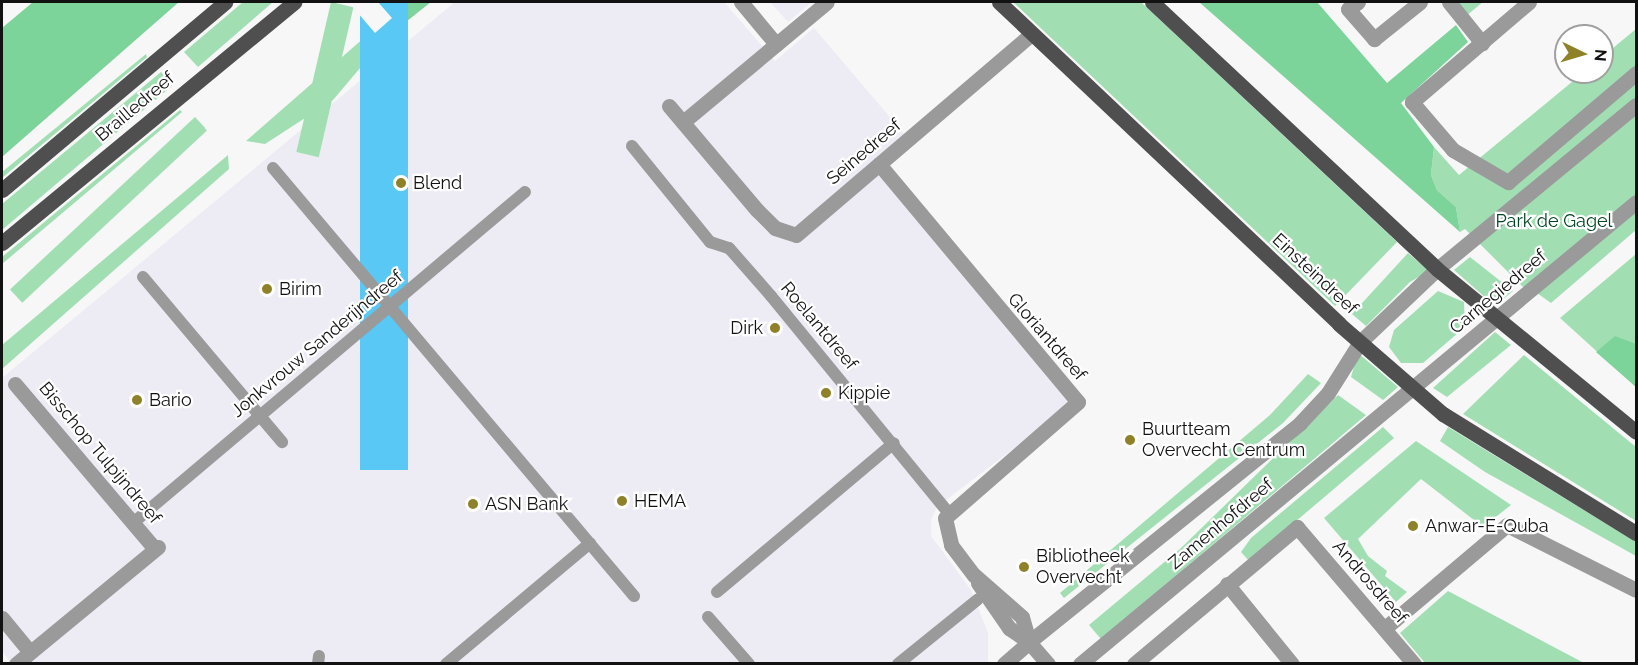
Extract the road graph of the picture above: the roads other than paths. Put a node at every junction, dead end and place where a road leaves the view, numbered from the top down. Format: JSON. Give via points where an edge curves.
{"nodes":[{"id":1,"x":225,"y":2,"type":"edge"},
{"id":2,"x":294,"y":2,"type":"edge"},
{"id":3,"x":741,"y":2,"type":"edge"},
{"id":4,"x":826,"y":2,"type":"edge"},
{"id":5,"x":999,"y":2,"type":"edge"},
{"id":6,"x":1152,"y":2,"type":"edge"},
{"id":7,"x":1358,"y":2,"type":"edge"},
{"id":8,"x":1420,"y":2,"type":"edge"},
{"id":9,"x":1449,"y":2,"type":"edge"},
{"id":10,"x":1529,"y":2,"type":"edge"},
{"id":11,"x":1031,"y":34,"type":"junction"},
{"id":12,"x":1482,"y":43,"type":"junction"},
{"id":13,"x":776,"y":44,"type":"junction"},
{"id":14,"x":1636,"y":73,"type":"edge"},
{"id":15,"x":1636,"y":105,"type":"edge"},
{"id":16,"x":669,"y":106,"type":"dead end"},
{"id":17,"x":683,"y":122,"type":"junction"},
{"id":18,"x":632,"y":146,"type":"dead end"},
{"id":19,"x":879,"y":164,"type":"junction"},
{"id":20,"x":273,"y":168,"type":"dead end"},
{"id":21,"x":2,"y":190,"type":"edge"},
{"id":22,"x":525,"y":192,"type":"dead end"},
{"id":23,"x":1636,"y":202,"type":"edge"},
{"id":24,"x":2,"y":243,"type":"edge"},
{"id":25,"x":1437,"y":269,"type":"junction"},
{"id":26,"x":142,"y":277,"type":"dead end"},
{"id":27,"x":391,"y":305,"type":"junction"},
{"id":28,"x":1497,"y":317,"type":"junction"},
{"id":29,"x":1360,"y":342,"type":"junction"},
{"id":30,"x":15,"y":384,"type":"dead end"},
{"id":31,"x":1414,"y":389,"type":"junction"},
{"id":32,"x":260,"y":416,"type":"junction"},
{"id":33,"x":1636,"y":432,"type":"edge"},
{"id":34,"x":282,"y":442,"type":"dead end"},
{"id":35,"x":894,"y":443,"type":"junction"},
{"id":36,"x":948,"y":512,"type":"junction"},
{"id":37,"x":133,"y":523,"type":"junction"},
{"id":38,"x":1636,"y":533,"type":"edge"},
{"id":39,"x":590,"y":543,"type":"junction"},
{"id":40,"x":1227,"y":584,"type":"junction"},
{"id":41,"x":1636,"y":590,"type":"edge"},
{"id":42,"x":717,"y":592,"type":"dead end"},
{"id":43,"x":633,"y":596,"type":"dead end"},
{"id":44,"x":977,"y":600,"type":"dead end"},
{"id":45,"x":708,"y":617,"type":"dead end"},
{"id":46,"x":2,"y":618,"type":"edge"},
{"id":47,"x":1385,"y":628,"type":"junction"},
{"id":48,"x":1029,"y":642,"type":"junction"},
{"id":49,"x":30,"y":652,"type":"junction"},
{"id":50,"x":16,"y":663,"type":"edge"},
{"id":51,"x":446,"y":663,"type":"edge"},
{"id":52,"x":749,"y":663,"type":"edge"},
{"id":53,"x":898,"y":663,"type":"edge"},
{"id":54,"x":1004,"y":663,"type":"edge"},
{"id":55,"x":1048,"y":663,"type":"edge"},
{"id":56,"x":1080,"y":663,"type":"edge"},
{"id":57,"x":1134,"y":663,"type":"edge"},
{"id":58,"x":1292,"y":663,"type":"edge"},
{"id":59,"x":1414,"y":663,"type":"edge"}],
"edges":[{"from":1,"to":21,"type":"main road","name":"Brailledreef"},
{"from":2,"to":24,"type":"main road","name":"Brailledreef"},
{"from":3,"to":13,"type":"street"},
{"from":4,"to":13,"type":"street"},
{"from":5,"to":11,"type":"main road","name":"Einsteindreef"},
{"from":6,"to":25,"type":"main road"},
{"from":7,"to":8,"type":"street","via":[[1348,9],[1374,39]]},
{"from":9,"to":12,"type":"street"},
{"from":10,"to":12,"type":"street"},
{"from":11,"to":19,"type":"street","name":"Seinedreef"},
{"from":11,"to":29,"type":"main road","name":"Einsteindreef"},
{"from":12,"to":14,"type":"street","via":[[1412,102],[1453,150],[1508,182]]},
{"from":13,"to":17,"type":"street"},
{"from":15,"to":25,"type":"street"},
{"from":16,"to":17,"type":"street"},
{"from":17,"to":19,"type":"street","name":"Seinedreef","via":[[775,228],[796,235]]},
{"from":18,"to":35,"type":"street","name":"Roelantdreef","via":[[710,242],[729,248]]},
{"from":19,"to":36,"type":"street","name":"Gloriantdreef","via":[[1078,402]]},
{"from":20,"to":27,"type":"street"},
{"from":22,"to":27,"type":"street","name":"Jonkvrouw Sanderijndreef"},
{"from":23,"to":28,"type":"street","name":"Carnegiedreef"},
{"from":25,"to":28,"type":"main road"},
{"from":25,"to":29,"type":"street","name":"Zamenhofdreef"},
{"from":26,"to":32,"type":"street"},
{"from":27,"to":32,"type":"street","name":"Jonkvrouw Sanderijndreef"},
{"from":27,"to":39,"type":"street"},
{"from":28,"to":31,"type":"street","name":"Carnegiedreef"},
{"from":28,"to":33,"type":"main road"},
{"from":29,"to":31,"type":"main road","name":"Einsteindreef"},
{"from":29,"to":48,"type":"street","name":"Zamenhofdreef","via":[[1328,393],[1300,423]]},
{"from":30,"to":37,"type":"street","name":"Bisschop Tulpijndreef"},
{"from":31,"to":38,"type":"main road","name":"Einsteindreef","via":[[1540,478]]},
{"from":31,"to":56,"type":"street","name":"Zamenhofdreef"},
{"from":32,"to":34,"type":"street"},
{"from":32,"to":37,"type":"street","name":"Jonkvrouw Sanderijndreef"},
{"from":35,"to":36,"type":"street","name":"Roelantdreef"},
{"from":35,"to":42,"type":"street"},
{"from":36,"to":48,"type":"street","via":[[945,536],[1009,628]]},
{"from":37,"to":49,"type":"street","name":"Bisschop Tulpijndreef","via":[[156,547]]},
{"from":39,"to":43,"type":"street"},
{"from":39,"to":51,"type":"street"},
{"from":40,"to":47,"type":"street","name":"Androsdreef","via":[[1297,527]]},
{"from":40,"to":57,"type":"street"},
{"from":40,"to":58,"type":"street"},
{"from":41,"to":47,"type":"street","via":[[1507,525]]},
{"from":44,"to":53,"type":"street"},
{"from":45,"to":52,"type":"street"},
{"from":46,"to":49,"type":"street"},
{"from":47,"to":59,"type":"street","name":"Androsdreef"},
{"from":48,"to":54,"type":"street","name":"Zamenhofdreef"},
{"from":48,"to":55,"type":"street"},
{"from":49,"to":50,"type":"street"}]}
